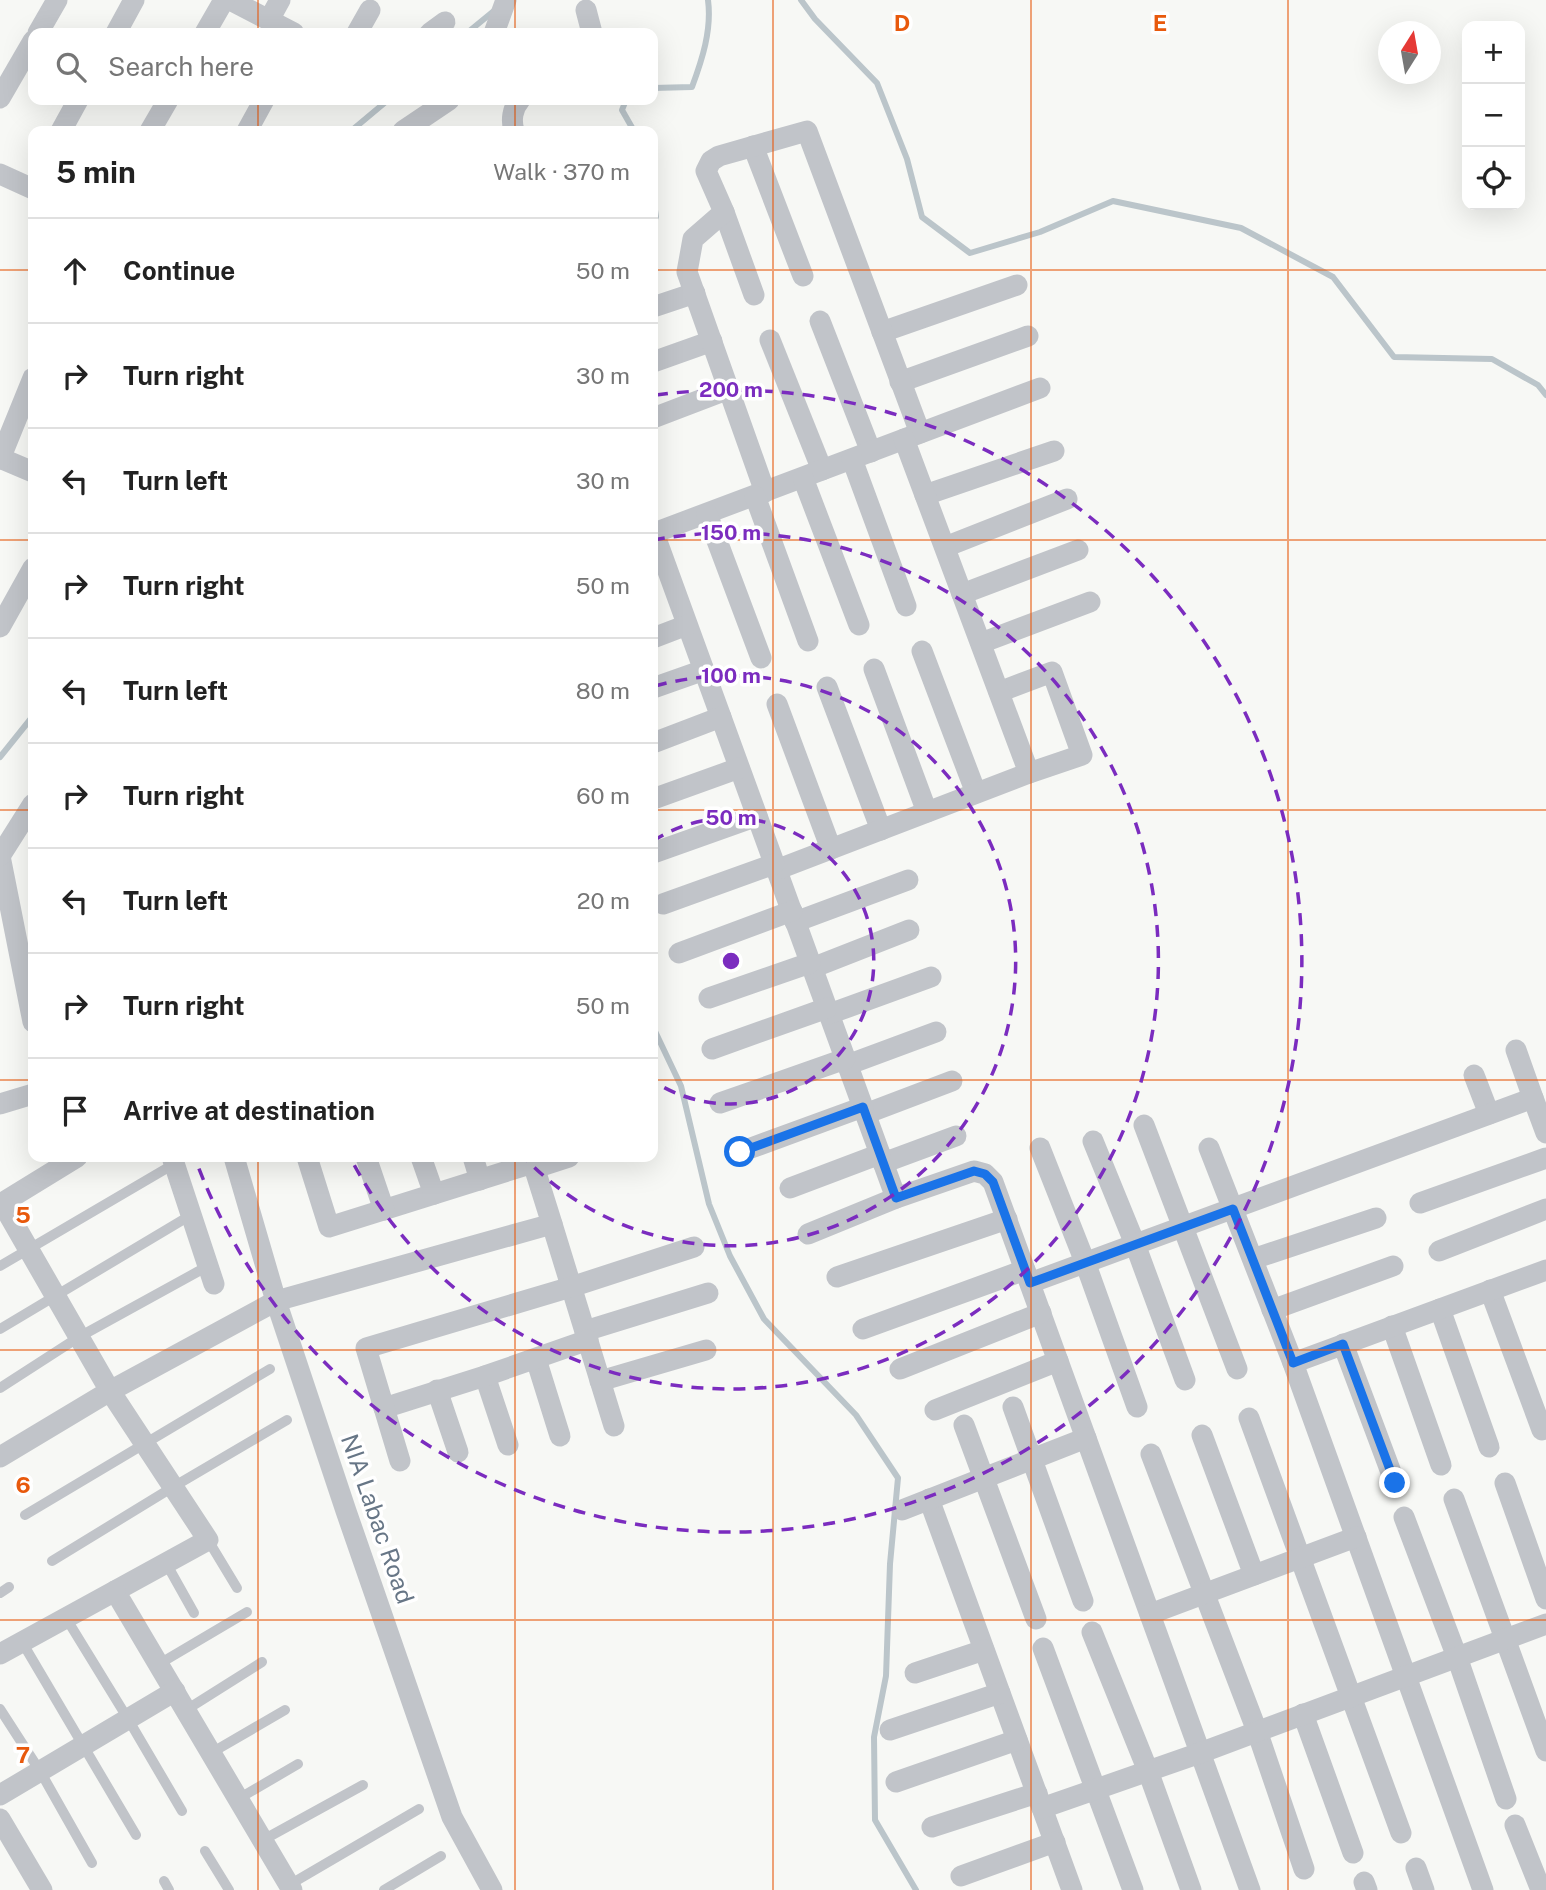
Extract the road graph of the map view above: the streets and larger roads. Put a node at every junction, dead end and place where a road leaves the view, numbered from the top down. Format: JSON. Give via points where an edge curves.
{"nodes":[{"id":1,"x":57,"y":0,"type":"edge"},
{"id":2,"x":134,"y":0,"type":"edge"},
{"id":3,"x":224,"y":0,"type":"edge"},
{"id":4,"x":230,"y":0,"type":"edge"},
{"id":5,"x":280,"y":0,"type":"edge"},
{"id":6,"x":506,"y":0,"type":"edge"},
{"id":7,"x":586,"y":9,"type":"dead end"},
{"id":8,"x":370,"y":10,"type":"dead end"},
{"id":9,"x":269,"y":20,"type":"junction"},
{"id":10,"x":41,"y":28,"type":"edge"},
{"id":11,"x":119,"y":28,"type":"edge"},
{"id":12,"x":208,"y":28,"type":"edge"},
{"id":13,"x":284,"y":28,"type":"edge"},
{"id":14,"x":359,"y":28,"type":"edge"},
{"id":15,"x":496,"y":28,"type":"edge"},
{"id":16,"x":591,"y":28,"type":"edge"},
{"id":17,"x":28,"y":50,"type":"edge"},
{"id":18,"x":0,"y":98,"type":"edge"},
{"id":19,"x":75,"y":105,"type":"edge"},
{"id":20,"x":164,"y":105,"type":"edge"},
{"id":21,"x":261,"y":105,"type":"edge"},
{"id":22,"x":442,"y":105,"type":"edge"},
{"id":23,"x":516,"y":105,"type":"edge"},
{"id":24,"x":64,"y":126,"type":"edge"},
{"id":25,"x":153,"y":126,"type":"edge"},
{"id":26,"x":250,"y":126,"type":"edge"},
{"id":27,"x":410,"y":126,"type":"edge"},
{"id":28,"x":509,"y":126,"type":"edge"},
{"id":29,"x":753,"y":146,"type":"junction"},
{"id":30,"x":0,"y":174,"type":"edge"},
{"id":31,"x":28,"y":184,"type":"edge"},
{"id":32,"x":724,"y":212,"type":"junction"},
{"id":33,"x":803,"y":276,"type":"dead end"},
{"id":34,"x":1017,"y":285,"type":"dead end"},
{"id":35,"x":695,"y":293,"type":"junction"},
{"id":36,"x":754,"y":295,"type":"dead end"},
{"id":37,"x":658,"y":305,"type":"edge"},
{"id":38,"x":820,"y":321,"type":"dead end"},
{"id":39,"x":882,"y":332,"type":"junction"},
{"id":40,"x":1028,"y":336,"type":"dead end"},
{"id":41,"x":770,"y":340,"type":"dead end"},
{"id":42,"x":712,"y":341,"type":"junction"},
{"id":43,"x":658,"y":360,"type":"edge"},
{"id":44,"x":900,"y":382,"type":"junction"},
{"id":45,"x":1040,"y":388,"type":"dead end"},
{"id":46,"x":729,"y":389,"type":"junction"},
{"id":47,"x":28,"y":391,"type":"edge"},
{"id":48,"x":658,"y":416,"type":"edge"},
{"id":49,"x":912,"y":436,"type":"junction"},
{"id":50,"x":1054,"y":451,"type":"dead end"},
{"id":51,"x":861,"y":455,"type":"junction"},
{"id":52,"x":0,"y":458,"type":"edge"},
{"id":53,"x":28,"y":470,"type":"edge"},
{"id":54,"x":813,"y":474,"type":"junction"},
{"id":55,"x":760,"y":494,"type":"junction"},
{"id":56,"x":925,"y":495,"type":"junction"},
{"id":57,"x":1067,"y":499,"type":"dead end"},
{"id":58,"x":707,"y":514,"type":"junction"},
{"id":59,"x":658,"y":530,"type":"edge"},
{"id":60,"x":945,"y":547,"type":"junction"},
{"id":61,"x":1078,"y":550,"type":"dead end"},
{"id":62,"x":658,"y":562,"type":"edge"},
{"id":63,"x":28,"y":577,"type":"edge"},
{"id":64,"x":661,"y":580,"type":"edge"},
{"id":65,"x":962,"y":594,"type":"junction"},
{"id":66,"x":1090,"y":602,"type":"dead end"},
{"id":67,"x":906,"y":606,"type":"dead end"},
{"id":68,"x":687,"y":625,"type":"junction"},
{"id":69,"x":859,"y":625,"type":"dead end"},
{"id":70,"x":0,"y":627,"type":"edge"},
{"id":71,"x":658,"y":636,"type":"edge"},
{"id":72,"x":808,"y":641,"type":"dead end"},
{"id":73,"x":981,"y":643,"type":"junction"},
{"id":74,"x":922,"y":651,"type":"dead end"},
{"id":75,"x":761,"y":658,"type":"dead end"},
{"id":76,"x":874,"y":669,"type":"dead end"},
{"id":77,"x":704,"y":670,"type":"junction"},
{"id":78,"x":658,"y":686,"type":"edge"},
{"id":79,"x":827,"y":687,"type":"dead end"},
{"id":80,"x":999,"y":692,"type":"junction"},
{"id":81,"x":777,"y":704,"type":"dead end"},
{"id":82,"x":721,"y":717,"type":"junction"},
{"id":83,"x":658,"y":741,"type":"edge"},
{"id":84,"x":739,"y":768,"type":"junction"},
{"id":85,"x":1029,"y":773,"type":"junction"},
{"id":86,"x":976,"y":793,"type":"junction"},
{"id":87,"x":658,"y":797,"type":"edge"},
{"id":88,"x":28,"y":812,"type":"edge"},
{"id":89,"x":927,"y":812,"type":"junction"},
{"id":90,"x":757,"y":817,"type":"junction"},
{"id":91,"x":881,"y":830,"type":"junction"},
{"id":92,"x":831,"y":849,"type":"junction"},
{"id":93,"x":658,"y":851,"type":"edge"},
{"id":94,"x":0,"y":856,"type":"edge"},
{"id":95,"x":775,"y":867,"type":"junction"},
{"id":96,"x":908,"y":880,"type":"dead end"},
{"id":97,"x":663,"y":904,"type":"dead end"},
{"id":98,"x":794,"y":917,"type":"junction"},
{"id":99,"x":909,"y":930,"type":"dead end"},
{"id":100,"x":679,"y":953,"type":"dead end"},
{"id":101,"x":811,"y":966,"type":"junction"},
{"id":102,"x":931,"y":977,"type":"dead end"},
{"id":103,"x":28,"y":997,"type":"edge"},
{"id":104,"x":709,"y":998,"type":"dead end"},
{"id":105,"x":828,"y":1011,"type":"junction"},
{"id":106,"x":936,"y":1032,"type":"dead end"},
{"id":107,"x":712,"y":1049,"type":"dead end"},
{"id":108,"x":1516,"y":1049,"type":"dead end"},
{"id":109,"x":846,"y":1062,"type":"junction"},
{"id":110,"x":1474,"y":1075,"type":"dead end"},
{"id":111,"x":952,"y":1081,"type":"dead end"},
{"id":112,"x":28,"y":1096,"type":"edge"},
{"id":113,"x":1533,"y":1098,"type":"junction"},
{"id":114,"x":720,"y":1103,"type":"dead end"},
{"id":115,"x":0,"y":1104,"type":"edge"},
{"id":116,"x":864,"y":1110,"type":"junction"},
{"id":117,"x":1489,"y":1114,"type":"junction"},
{"id":118,"x":1144,"y":1125,"type":"dead end"},
{"id":119,"x":1545,"y":1126,"type":"edge"},
{"id":120,"x":956,"y":1136,"type":"dead end"},
{"id":121,"x":1093,"y":1141,"type":"dead end"},
{"id":122,"x":1040,"y":1148,"type":"dead end"},
{"id":123,"x":1209,"y":1148,"type":"dead end"},
{"id":124,"x":740,"y":1152,"type":"dead end"},
{"id":125,"x":1546,"y":1158,"type":"edge"},
{"id":126,"x":882,"y":1159,"type":"junction"},
{"id":127,"x":69,"y":1162,"type":"edge"},
{"id":128,"x":173,"y":1162,"type":"edge"},
{"id":129,"x":235,"y":1162,"type":"edge"},
{"id":130,"x":309,"y":1162,"type":"edge"},
{"id":131,"x":368,"y":1162,"type":"edge"},
{"id":132,"x":423,"y":1162,"type":"edge"},
{"id":133,"x":475,"y":1162,"type":"edge"},
{"id":134,"x":533,"y":1163,"type":"edge"},
{"id":135,"x":480,"y":1180,"type":"junction"},
{"id":136,"x":790,"y":1188,"type":"dead end"},
{"id":137,"x":434,"y":1194,"type":"junction"},
{"id":138,"x":896,"y":1198,"type":"junction"},
{"id":139,"x":1420,"y":1203,"type":"dead end"},
{"id":140,"x":1,"y":1204,"type":"edge"},
{"id":141,"x":1233,"y":1209,"type":"junction"},
{"id":142,"x":1546,"y":1209,"type":"edge"},
{"id":143,"x":384,"y":1210,"type":"junction"},
{"id":144,"x":1376,"y":1218,"type":"dead end"},
{"id":145,"x":1007,"y":1219,"type":"junction"},
{"id":146,"x":552,"y":1224,"type":"junction"},
{"id":147,"x":1182,"y":1227,"type":"junction"},
{"id":148,"x":808,"y":1234,"type":"dead end"},
{"id":149,"x":1135,"y":1244,"type":"junction"},
{"id":150,"x":694,"y":1247,"type":"dead end"},
{"id":151,"x":1439,"y":1251,"type":"dead end"},
{"id":152,"x":1253,"y":1259,"type":"junction"},
{"id":153,"x":1085,"y":1262,"type":"junction"},
{"id":154,"x":1393,"y":1266,"type":"dead end"},
{"id":155,"x":211,"y":1275,"type":"road end"},
{"id":156,"x":1544,"y":1275,"type":"edge"},
{"id":157,"x":837,"y":1277,"type":"dead end"},
{"id":158,"x":1028,"y":1277,"type":"junction"},
{"id":159,"x":571,"y":1287,"type":"junction"},
{"id":160,"x":1490,"y":1290,"type":"junction"},
{"id":161,"x":708,"y":1293,"type":"dead end"},
{"id":162,"x":276,"y":1301,"type":"junction"},
{"id":163,"x":1440,"y":1309,"type":"junction"},
{"id":164,"x":1272,"y":1310,"type":"junction"},
{"id":165,"x":1041,"y":1313,"type":"junction"},
{"id":166,"x":1392,"y":1326,"type":"junction"},
{"id":167,"x":863,"y":1329,"type":"dead end"},
{"id":168,"x":586,"y":1336,"type":"junction"},
{"id":169,"x":1343,"y":1344,"type":"junction"},
{"id":170,"x":706,"y":1350,"type":"dead end"},
{"id":171,"x":536,"y":1359,"type":"junction"},
{"id":172,"x":1058,"y":1362,"type":"junction"},
{"id":173,"x":1293,"y":1363,"type":"junction"},
{"id":174,"x":900,"y":1369,"type":"dead end"},
{"id":175,"x":1237,"y":1369,"type":"dead end"},
{"id":176,"x":485,"y":1376,"type":"junction"},
{"id":177,"x":1185,"y":1380,"type":"dead end"},
{"id":178,"x":600,"y":1381,"type":"junction"},
{"id":179,"x":437,"y":1390,"type":"junction"},
{"id":180,"x":110,"y":1391,"type":"junction"},
{"id":181,"x":1013,"y":1407,"type":"dead end"},
{"id":182,"x":1137,"y":1407,"type":"dead end"},
{"id":183,"x":384,"y":1408,"type":"junction"},
{"id":184,"x":935,"y":1410,"type":"dead end"},
{"id":185,"x":1249,"y":1418,"type":"dead end"},
{"id":186,"x":964,"y":1425,"type":"dead end"},
{"id":187,"x":614,"y":1426,"type":"dead end"},
{"id":188,"x":1542,"y":1430,"type":"dead end"},
{"id":189,"x":1202,"y":1435,"type":"dead end"},
{"id":190,"x":560,"y":1436,"type":"dead end"},
{"id":191,"x":1086,"y":1438,"type":"junction"},
{"id":192,"x":508,"y":1445,"type":"dead end"},
{"id":193,"x":1489,"y":1447,"type":"dead end"},
{"id":194,"x":458,"y":1452,"type":"dead end"},
{"id":195,"x":1152,"y":1454,"type":"dead end"},
{"id":196,"x":0,"y":1457,"type":"edge"},
{"id":197,"x":1033,"y":1459,"type":"junction"},
{"id":198,"x":400,"y":1461,"type":"dead end"},
{"id":199,"x":1441,"y":1465,"type":"dead end"},
{"id":200,"x":984,"y":1478,"type":"junction"},
{"id":201,"x":1395,"y":1483,"type":"dead end"},
{"id":202,"x":1505,"y":1483,"type":"dead end"},
{"id":203,"x":929,"y":1499,"type":"junction"},
{"id":204,"x":1454,"y":1500,"type":"dead end"},
{"id":205,"x":902,"y":1510,"type":"dead end"},
{"id":206,"x":1404,"y":1517,"type":"dead end"},
{"id":207,"x":1356,"y":1537,"type":"junction"},
{"id":208,"x":1302,"y":1558,"type":"junction"},
{"id":209,"x":1254,"y":1576,"type":"junction"},
{"id":210,"x":115,"y":1591,"type":"junction"},
{"id":211,"x":1205,"y":1593,"type":"junction"},
{"id":212,"x":1546,"y":1599,"type":"edge"},
{"id":213,"x":1083,"y":1601,"type":"dead end"},
{"id":214,"x":1150,"y":1614,"type":"junction"},
{"id":215,"x":1035,"y":1619,"type":"dead end"},
{"id":216,"x":1546,"y":1624,"type":"edge"},
{"id":217,"x":1092,"y":1632,"type":"dead end"},
{"id":218,"x":1505,"y":1640,"type":"junction"},
{"id":219,"x":1043,"y":1648,"type":"dead end"},
{"id":220,"x":984,"y":1650,"type":"junction"},
{"id":221,"x":0,"y":1654,"type":"edge"},
{"id":222,"x":1457,"y":1657,"type":"junction"},
{"id":223,"x":915,"y":1673,"type":"dead end"},
{"id":224,"x":1407,"y":1676,"type":"junction"},
{"id":225,"x":175,"y":1691,"type":"junction"},
{"id":226,"x":1000,"y":1693,"type":"junction"},
{"id":227,"x":1351,"y":1696,"type":"junction"},
{"id":228,"x":1303,"y":1714,"type":"junction"},
{"id":229,"x":890,"y":1730,"type":"dead end"},
{"id":230,"x":1257,"y":1731,"type":"junction"},
{"id":231,"x":1017,"y":1740,"type":"junction"},
{"id":232,"x":1546,"y":1751,"type":"edge"},
{"id":233,"x":1200,"y":1753,"type":"junction"},
{"id":234,"x":1148,"y":1771,"type":"junction"},
{"id":235,"x":896,"y":1782,"type":"dead end"},
{"id":236,"x":1097,"y":1789,"type":"junction"},
{"id":237,"x":0,"y":1795,"type":"edge"},
{"id":238,"x":1506,"y":1799,"type":"dead end"},
{"id":239,"x":1039,"y":1801,"type":"junction"},
{"id":240,"x":0,"y":1819,"type":"edge"},
{"id":241,"x":1515,"y":1825,"type":"dead end"},
{"id":242,"x":932,"y":1827,"type":"dead end"},
{"id":243,"x":1401,"y":1833,"type":"dead end"},
{"id":244,"x":1055,"y":1842,"type":"junction"},
{"id":245,"x":1353,"y":1853,"type":"dead end"},
{"id":246,"x":1416,"y":1868,"type":"dead end"},
{"id":247,"x":1304,"y":1869,"type":"dead end"},
{"id":248,"x":961,"y":1876,"type":"dead end"},
{"id":249,"x":290,"y":1887,"type":"edge"},
{"id":250,"x":42,"y":1890,"type":"edge"},
{"id":251,"x":492,"y":1890,"type":"edge"},
{"id":252,"x":1072,"y":1890,"type":"edge"},
{"id":253,"x":1133,"y":1890,"type":"edge"},
{"id":254,"x":1191,"y":1890,"type":"edge"},
{"id":255,"x":1250,"y":1890,"type":"edge"},
{"id":256,"x":1424,"y":1890,"type":"edge"},
{"id":257,"x":1483,"y":1890,"type":"edge"},
{"id":258,"x":1541,"y":1890,"type":"edge"}],
"edges":[{"from":1,"to":10,"type":"street"},
{"from":2,"to":11,"type":"street"},
{"from":3,"to":12,"type":"street"},
{"from":4,"to":9,"type":"street"},
{"from":5,"to":9,"type":"street"},
{"from":6,"to":15,"type":"street"},
{"from":7,"to":16,"type":"street"},
{"from":8,"to":14,"type":"street"},
{"from":9,"to":13,"type":"street"},
{"from":17,"to":18,"type":"street"},
{"from":19,"to":24,"type":"street"},
{"from":20,"to":25,"type":"street"},
{"from":21,"to":26,"type":"street"},
{"from":22,"to":27,"type":"street"},
{"from":23,"to":28,"type":"street"},
{"from":29,"to":32,"type":"street","via":[[719,156],[706,171]]},
{"from":29,"to":33,"type":"street"},
{"from":29,"to":39,"type":"street","via":[[807,131]]},
{"from":30,"to":31,"type":"street"},
{"from":32,"to":35,"type":"street","via":[[693,239],[687,272]]},
{"from":32,"to":36,"type":"street"},
{"from":34,"to":39,"type":"street"},
{"from":35,"to":37,"type":"street"},
{"from":35,"to":42,"type":"street"},
{"from":38,"to":51,"type":"street"},
{"from":39,"to":44,"type":"street"},
{"from":40,"to":44,"type":"street"},
{"from":41,"to":54,"type":"street"},
{"from":42,"to":43,"type":"street"},
{"from":42,"to":46,"type":"street"},
{"from":44,"to":49,"type":"street"},
{"from":45,"to":49,"type":"street"},
{"from":46,"to":48,"type":"street"},
{"from":46,"to":55,"type":"street"},
{"from":47,"to":52,"type":"street"},
{"from":49,"to":51,"type":"street"},
{"from":49,"to":56,"type":"street"},
{"from":50,"to":56,"type":"street"},
{"from":51,"to":54,"type":"street"},
{"from":51,"to":67,"type":"street"},
{"from":52,"to":53,"type":"street"},
{"from":54,"to":55,"type":"street"},
{"from":54,"to":69,"type":"street"},
{"from":55,"to":58,"type":"street"},
{"from":55,"to":72,"type":"street"},
{"from":56,"to":60,"type":"street"},
{"from":57,"to":60,"type":"street"},
{"from":58,"to":59,"type":"street"},
{"from":58,"to":75,"type":"street"},
{"from":60,"to":65,"type":"street"},
{"from":61,"to":65,"type":"street"},
{"from":62,"to":64,"type":"street"},
{"from":63,"to":70,"type":"street"},
{"from":64,"to":68,"type":"street"},
{"from":65,"to":73,"type":"street"},
{"from":66,"to":73,"type":"street"},
{"from":68,"to":71,"type":"street"},
{"from":68,"to":77,"type":"street"},
{"from":73,"to":80,"type":"street"},
{"from":74,"to":86,"type":"street"},
{"from":76,"to":89,"type":"street"},
{"from":77,"to":78,"type":"street"},
{"from":77,"to":82,"type":"street"},
{"from":79,"to":91,"type":"street"},
{"from":80,"to":85,"type":"street"},
{"from":80,"to":85,"type":"street","via":[[1052,673],[1083,755]]},
{"from":81,"to":92,"type":"street"},
{"from":82,"to":83,"type":"street"},
{"from":82,"to":84,"type":"street"},
{"from":84,"to":87,"type":"street"},
{"from":84,"to":90,"type":"street"},
{"from":85,"to":86,"type":"street"},
{"from":86,"to":89,"type":"street"},
{"from":88,"to":94,"type":"street"},
{"from":89,"to":91,"type":"street"},
{"from":90,"to":93,"type":"street"},
{"from":90,"to":95,"type":"street"},
{"from":91,"to":92,"type":"street"},
{"from":92,"to":95,"type":"street"},
{"from":94,"to":103,"type":"street"},
{"from":95,"to":97,"type":"street"},
{"from":95,"to":98,"type":"street"},
{"from":96,"to":98,"type":"street"},
{"from":98,"to":100,"type":"street"},
{"from":98,"to":101,"type":"street"},
{"from":99,"to":101,"type":"street"},
{"from":101,"to":104,"type":"street"},
{"from":101,"to":105,"type":"street"},
{"from":102,"to":105,"type":"street"},
{"from":105,"to":107,"type":"street"},
{"from":105,"to":109,"type":"street"},
{"from":106,"to":109,"type":"street"},
{"from":108,"to":113,"type":"street"},
{"from":109,"to":114,"type":"street"},
{"from":109,"to":116,"type":"street"},
{"from":110,"to":117,"type":"street"},
{"from":111,"to":116,"type":"street"},
{"from":112,"to":115,"type":"street"},
{"from":113,"to":117,"type":"street"},
{"from":113,"to":119,"type":"street"},
{"from":116,"to":124,"type":"street"},
{"from":116,"to":126,"type":"street"},
{"from":117,"to":141,"type":"street"},
{"from":118,"to":147,"type":"street"},
{"from":120,"to":126,"type":"street"},
{"from":121,"to":149,"type":"street"},
{"from":122,"to":153,"type":"street"},
{"from":123,"to":141,"type":"street"},
{"from":125,"to":139,"type":"street"},
{"from":126,"to":136,"type":"street"},
{"from":126,"to":138,"type":"street"},
{"from":127,"to":140,"type":"street"},
{"from":128,"to":155,"type":"street"},
{"from":129,"to":162,"type":"street","name":"NIA Labac Road"},
{"from":130,"to":143,"type":"street","via":[[329,1227]]},
{"from":131,"to":143,"type":"street"},
{"from":132,"to":137,"type":"street"},
{"from":133,"to":135,"type":"street"},
{"from":134,"to":135,"type":"street"},
{"from":134,"to":146,"type":"street"},
{"from":135,"to":137,"type":"street"},
{"from":137,"to":143,"type":"street"},
{"from":138,"to":145,"type":"street","via":[[974,1171],[993,1182]]},
{"from":138,"to":148,"type":"street"},
{"from":140,"to":180,"type":"street"},
{"from":141,"to":147,"type":"street"},
{"from":141,"to":152,"type":"street"},
{"from":142,"to":151,"type":"street"},
{"from":144,"to":152,"type":"street"},
{"from":145,"to":157,"type":"street"},
{"from":145,"to":158,"type":"street"},
{"from":146,"to":159,"type":"street"},
{"from":146,"to":162,"type":"street"},
{"from":147,"to":149,"type":"street"},
{"from":147,"to":175,"type":"street"},
{"from":149,"to":153,"type":"street"},
{"from":149,"to":177,"type":"street"},
{"from":150,"to":159,"type":"street"},
{"from":152,"to":164,"type":"street"},
{"from":153,"to":158,"type":"street"},
{"from":153,"to":182,"type":"street"},
{"from":154,"to":164,"type":"street"},
{"from":156,"to":160,"type":"street"},
{"from":158,"to":165,"type":"street"},
{"from":158,"to":167,"type":"street"},
{"from":159,"to":168,"type":"street"},
{"from":159,"to":183,"type":"street","via":[[366,1348]]},
{"from":160,"to":163,"type":"street"},
{"from":160,"to":188,"type":"street"},
{"from":161,"to":168,"type":"street"},
{"from":162,"to":180,"type":"street"},
{"from":162,"to":251,"type":"street","name":"NIA Labac Road","via":[[452,1817]]},
{"from":163,"to":166,"type":"street"},
{"from":163,"to":193,"type":"street"},
{"from":164,"to":173,"type":"street"},
{"from":165,"to":172,"type":"street"},
{"from":165,"to":174,"type":"street"},
{"from":166,"to":169,"type":"street"},
{"from":166,"to":199,"type":"street"},
{"from":168,"to":171,"type":"street"},
{"from":168,"to":178,"type":"street"},
{"from":169,"to":173,"type":"street"},
{"from":169,"to":201,"type":"street"},
{"from":170,"to":178,"type":"street"},
{"from":171,"to":176,"type":"street"},
{"from":171,"to":190,"type":"street"},
{"from":172,"to":184,"type":"street"},
{"from":172,"to":191,"type":"street"},
{"from":173,"to":207,"type":"street"},
{"from":176,"to":179,"type":"street"},
{"from":176,"to":192,"type":"street"},
{"from":178,"to":187,"type":"street"},
{"from":179,"to":183,"type":"street"},
{"from":179,"to":194,"type":"street"},
{"from":180,"to":196,"type":"street"},
{"from":180,"to":210,"type":"street","via":[[208,1540]]},
{"from":181,"to":197,"type":"street"},
{"from":183,"to":198,"type":"street"},
{"from":185,"to":208,"type":"street"},
{"from":186,"to":200,"type":"street"},
{"from":189,"to":209,"type":"street"},
{"from":191,"to":197,"type":"street"},
{"from":191,"to":214,"type":"street"},
{"from":195,"to":211,"type":"street"},
{"from":197,"to":200,"type":"street"},
{"from":197,"to":213,"type":"street"},
{"from":200,"to":203,"type":"street"},
{"from":200,"to":215,"type":"street"},
{"from":202,"to":212,"type":"street"},
{"from":203,"to":205,"type":"street"},
{"from":203,"to":220,"type":"street"},
{"from":204,"to":218,"type":"street"},
{"from":206,"to":222,"type":"street"},
{"from":207,"to":208,"type":"street"},
{"from":207,"to":224,"type":"street"},
{"from":208,"to":209,"type":"street"},
{"from":208,"to":227,"type":"street"},
{"from":209,"to":211,"type":"street"},
{"from":210,"to":221,"type":"street"},
{"from":210,"to":225,"type":"street"},
{"from":211,"to":214,"type":"street"},
{"from":211,"to":230,"type":"street"},
{"from":214,"to":233,"type":"street"},
{"from":216,"to":218,"type":"street"},
{"from":217,"to":234,"type":"street"},
{"from":218,"to":222,"type":"street"},
{"from":218,"to":232,"type":"street"},
{"from":219,"to":236,"type":"street"},
{"from":220,"to":223,"type":"street"},
{"from":220,"to":226,"type":"street"},
{"from":222,"to":224,"type":"street"},
{"from":222,"to":238,"type":"street"},
{"from":224,"to":227,"type":"street"},
{"from":224,"to":257,"type":"street"},
{"from":225,"to":237,"type":"street"},
{"from":225,"to":249,"type":"street"},
{"from":226,"to":229,"type":"street"},
{"from":226,"to":231,"type":"street"},
{"from":227,"to":228,"type":"street"},
{"from":227,"to":243,"type":"street"},
{"from":228,"to":230,"type":"street"},
{"from":228,"to":245,"type":"street"},
{"from":230,"to":233,"type":"street"},
{"from":230,"to":247,"type":"street"},
{"from":231,"to":235,"type":"street"},
{"from":231,"to":239,"type":"street"},
{"from":233,"to":234,"type":"street"},
{"from":233,"to":255,"type":"street"},
{"from":234,"to":236,"type":"street"},
{"from":234,"to":254,"type":"street"},
{"from":236,"to":239,"type":"street"},
{"from":236,"to":253,"type":"street"},
{"from":239,"to":242,"type":"street"},
{"from":239,"to":244,"type":"street"},
{"from":240,"to":250,"type":"street"},
{"from":241,"to":258,"type":"street"},
{"from":244,"to":248,"type":"street"},
{"from":244,"to":252,"type":"street"},
{"from":246,"to":256,"type":"street"}]}
